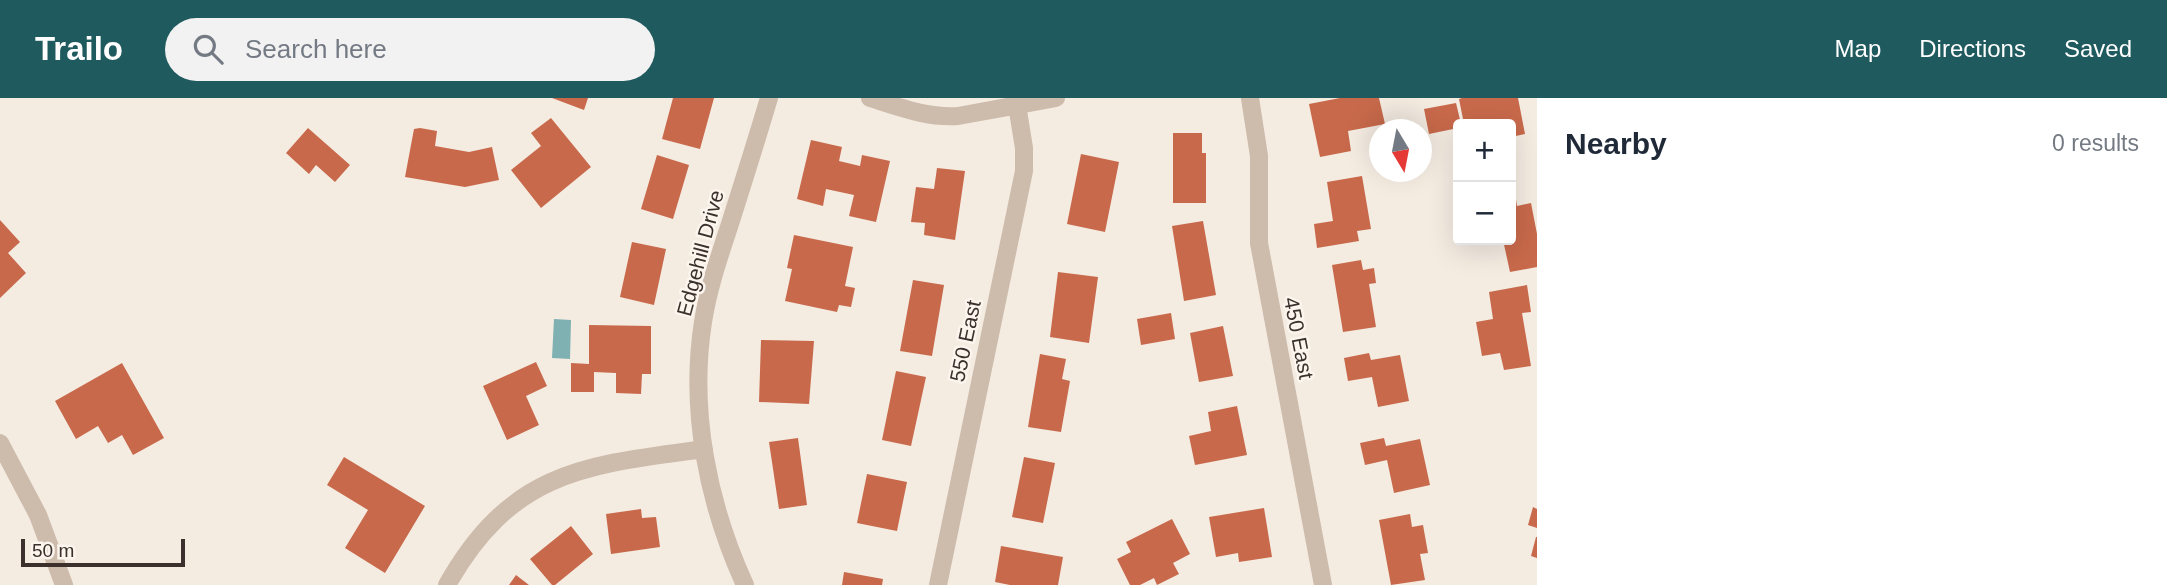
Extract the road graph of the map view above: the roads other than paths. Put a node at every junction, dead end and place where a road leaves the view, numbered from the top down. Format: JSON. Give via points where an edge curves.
{"nodes":[{"id":1,"x":769,"y":98,"type":"edge"},
{"id":2,"x":870,"y":98,"type":"edge"},
{"id":3,"x":1056,"y":98,"type":"edge"},
{"id":4,"x":1250,"y":98,"type":"edge"},
{"id":5,"x":1017,"y":105,"type":"junction"},
{"id":6,"x":0,"y":443,"type":"edge"},
{"id":7,"x":705,"y":449,"type":"junction"},
{"id":8,"x":64,"y":585,"type":"edge"},
{"id":9,"x":447,"y":585,"type":"edge"},
{"id":10,"x":746,"y":585,"type":"edge"},
{"id":11,"x":938,"y":585,"type":"edge"},
{"id":12,"x":1323,"y":585,"type":"edge"}],
"edges":[{"from":1,"to":7,"type":"street","name":"Edgehill Drive","via":[[703,319],[698,409]]},
{"from":2,"to":5,"type":"street","via":[[942,117]]},
{"from":3,"to":5,"type":"street"},
{"from":4,"to":12,"type":"street","name":"450 East","via":[[1259,156],[1259,243]]},
{"from":5,"to":11,"type":"street","name":"550 East","via":[[1024,171]]},
{"from":6,"to":8,"type":"street","via":[[38,515]]},
{"from":7,"to":9,"type":"street","via":[[613,461],[550,482],[513,505],[482,533]]},
{"from":7,"to":10,"type":"street","name":"Edgehill Drive","via":[[723,528]]}]}
